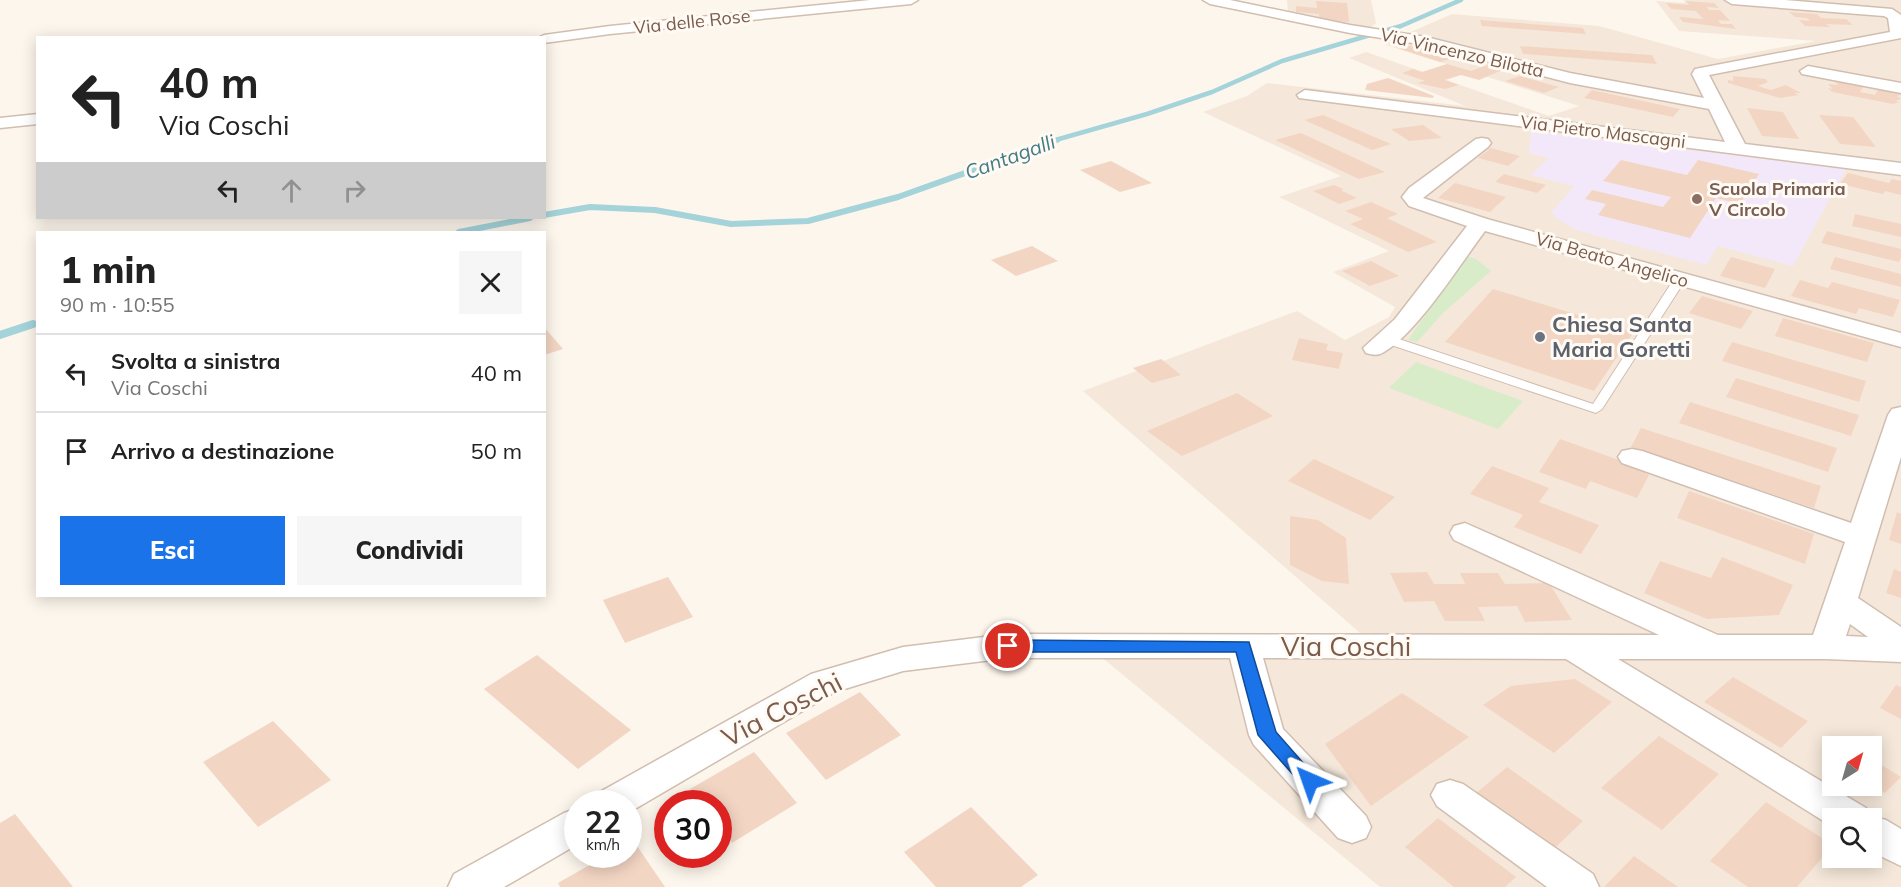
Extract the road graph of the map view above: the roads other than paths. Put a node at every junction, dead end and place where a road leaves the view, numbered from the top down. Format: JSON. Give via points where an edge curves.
{"nodes":[{"id":1,"x":910,"y":0,"type":"edge"},
{"id":2,"x":1210,"y":0,"type":"edge"},
{"id":3,"x":1731,"y":0,"type":"edge"},
{"id":4,"x":1900,"y":34,"type":"edge"},
{"id":5,"x":546,"y":39,"type":"edge"},
{"id":6,"x":1808,"y":71,"type":"dead end"},
{"id":7,"x":1901,"y":88,"type":"edge"},
{"id":8,"x":1305,"y":95,"type":"dead end"},
{"id":9,"x":1715,"y":105,"type":"junction"},
{"id":10,"x":36,"y":119,"type":"edge"},
{"id":11,"x":0,"y":123,"type":"edge"},
{"id":12,"x":1482,"y":143,"type":"dead end"},
{"id":13,"x":1738,"y":149,"type":"junction"},
{"id":14,"x":1901,"y":169,"type":"edge"},
{"id":15,"x":1480,"y":224,"type":"junction"},
{"id":16,"x":1680,"y":279,"type":"junction"},
{"id":17,"x":1901,"y":340,"type":"edge"},
{"id":18,"x":1380,"y":344,"type":"joint"},
{"id":19,"x":1901,"y":415,"type":"edge"},
{"id":20,"x":1632,"y":457,"type":"dead end"},
{"id":21,"x":1466,"y":532,"type":"dead end"},
{"id":22,"x":1862,"y":537,"type":"junction"},
{"id":23,"x":1841,"y":602,"type":"junction"},
{"id":24,"x":1901,"y":643,"type":"edge"},
{"id":25,"x":1243,"y":646,"type":"junction"},
{"id":26,"x":1714,"y":647,"type":"junction"},
{"id":27,"x":1826,"y":647,"type":"junction"},
{"id":28,"x":1574,"y":648,"type":"junction"},
{"id":29,"x":1901,"y":650,"type":"edge"},
{"id":30,"x":636,"y":790,"type":"edge"},
{"id":31,"x":1450,"y":795,"type":"dead end"},
{"id":32,"x":1834,"y":808,"type":"edge"},
{"id":33,"x":1352,"y":827,"type":"dead end"},
{"id":34,"x":564,"y":832,"type":"edge"},
{"id":35,"x":1882,"y":838,"type":"edge"},
{"id":36,"x":1901,"y":849,"type":"edge"},
{"id":37,"x":468,"y":887,"type":"edge"},
{"id":38,"x":1579,"y":887,"type":"edge"}],
"edges":[{"from":1,"to":5,"type":"street","name":"Via delle Rose"},
{"from":2,"to":9,"type":"street","name":"Via Vincenzo Bilotta","via":[[1426,41],[1570,78]]},
{"from":3,"to":4,"type":"street","via":[[1887,12],[1894,16]]},
{"from":4,"to":9,"type":"street","via":[[1701,72]]},
{"from":6,"to":7,"type":"street"},
{"from":8,"to":13,"type":"street","name":"Via Pietro Mascagni"},
{"from":9,"to":13,"type":"street"},
{"from":10,"to":11,"type":"street"},
{"from":12,"to":15,"type":"street","name":"Via Beato Angelico","via":[[1412,197],[1426,207]]},
{"from":13,"to":14,"type":"street","name":"Via Pietro Mascagni"},
{"from":15,"to":16,"type":"street","name":"Via Beato Angelico"},
{"from":15,"to":18,"type":"street","via":[[1403,324]]},
{"from":16,"to":17,"type":"street","name":"Via Beato Angelico"},
{"from":16,"to":18,"type":"lane","via":[[1596,409]]},
{"from":19,"to":22,"type":"street"},
{"from":20,"to":22,"type":"street"},
{"from":21,"to":26,"type":"street"},
{"from":22,"to":23,"type":"street"},
{"from":23,"to":24,"type":"street"},
{"from":23,"to":27,"type":"street"},
{"from":25,"to":28,"type":"street","name":"Via Coschi"},
{"from":25,"to":30,"type":"street","name":"Via Coschi","via":[[1008,646],[903,659],[823,683]]},
{"from":25,"to":33,"type":"street","via":[[1267,735]]},
{"from":26,"to":27,"type":"street","name":"Via Coschi"},
{"from":26,"to":28,"type":"street","name":"Via Coschi"},
{"from":27,"to":29,"type":"street","name":"Via Coschi"},
{"from":28,"to":32,"type":"street"},
{"from":31,"to":38,"type":"street"},
{"from":34,"to":37,"type":"street"},
{"from":35,"to":36,"type":"street"}]}
